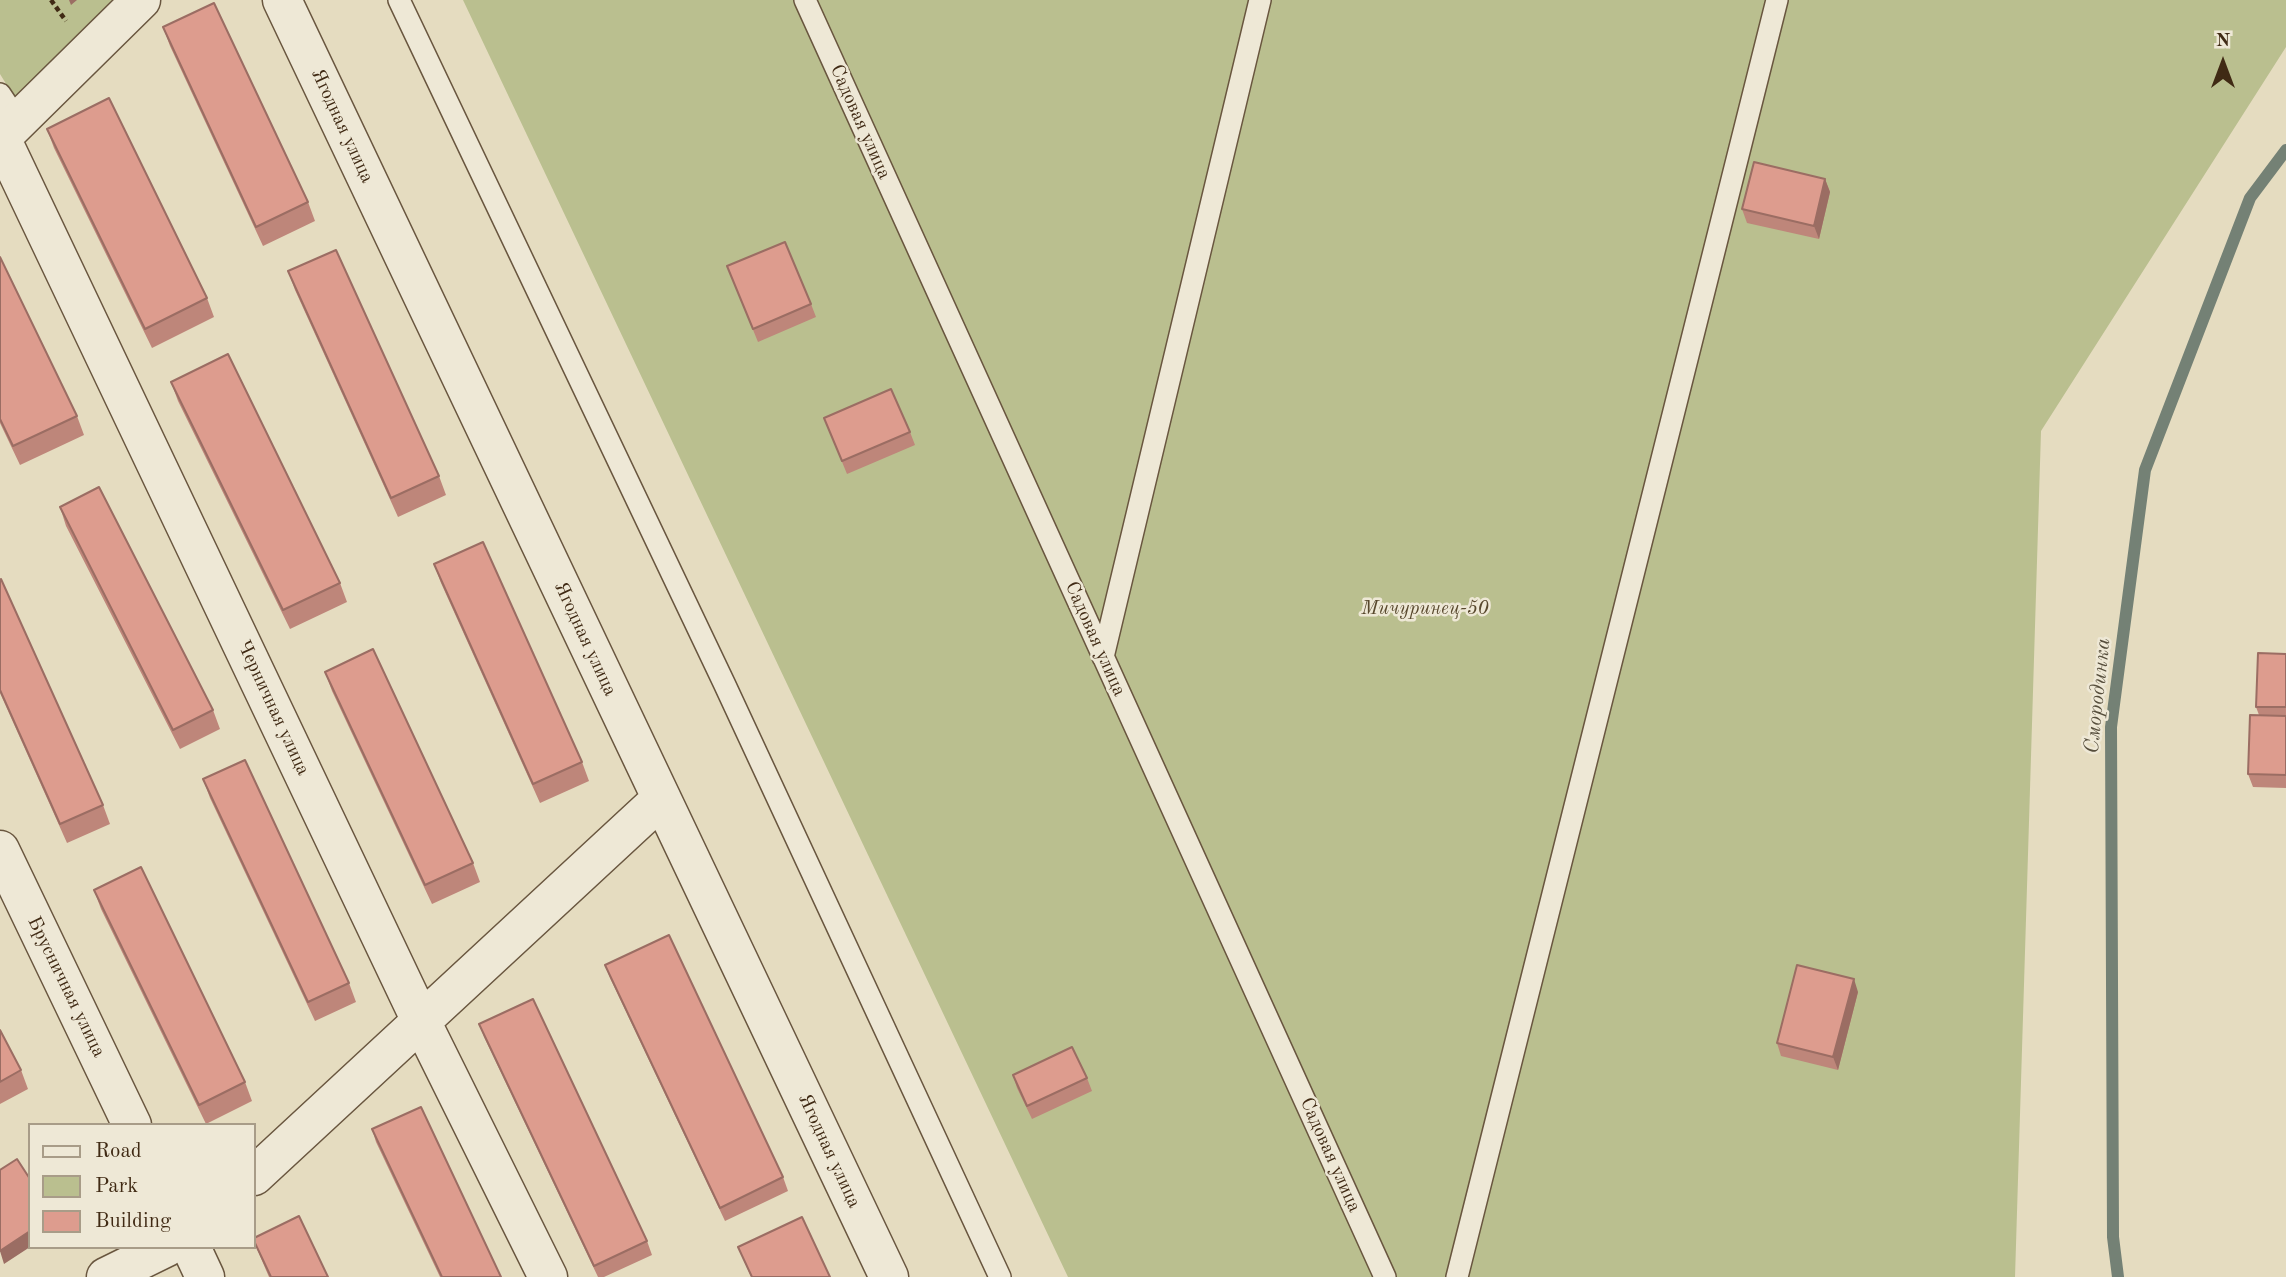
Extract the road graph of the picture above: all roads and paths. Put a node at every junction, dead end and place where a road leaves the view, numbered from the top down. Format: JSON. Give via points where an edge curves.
{"nodes":[{"id":1,"x":141,"y":0,"type":"edge"},
{"id":2,"x":282,"y":0,"type":"edge"},
{"id":3,"x":399,"y":0,"type":"edge"},
{"id":4,"x":805,"y":0,"type":"edge"},
{"id":5,"x":1260,"y":0,"type":"edge"},
{"id":6,"x":1777,"y":0,"type":"edge"},
{"id":7,"x":5,"y":123,"type":"edge"},
{"id":8,"x":1103,"y":657,"type":"junction"},
{"id":9,"x":661,"y":799,"type":"junction"},
{"id":10,"x":0,"y":850,"type":"edge"},
{"id":11,"x":421,"y":1021,"type":"junction"},
{"id":12,"x":131,"y":1123,"type":"edge"},
{"id":13,"x":256,"y":1174,"type":"edge"},
{"id":14,"x":163,"y":1249,"type":"edge"},
{"id":15,"x":192,"y":1249,"type":"edge"},
{"id":16,"x":106,"y":1277,"type":"edge"},
{"id":17,"x":205,"y":1277,"type":"edge"},
{"id":18,"x":548,"y":1277,"type":"edge"},
{"id":19,"x":889,"y":1277,"type":"edge"},
{"id":20,"x":1000,"y":1277,"type":"edge"},
{"id":21,"x":1385,"y":1277,"type":"edge"},
{"id":22,"x":1457,"y":1277,"type":"edge"}],
"edges":[{"from":1,"to":7,"type":"street"},
{"from":2,"to":9,"type":"street","name":"Ягодная улица"},
{"from":3,"to":20,"type":"lane"},
{"from":4,"to":8,"type":"lane","name":"Садовая улица"},
{"from":5,"to":8,"type":"lane"},
{"from":6,"to":22,"type":"lane"},
{"from":7,"to":11,"type":"street","name":"Черничная улица"},
{"from":8,"to":21,"type":"lane","name":"Садовая улица"},
{"from":9,"to":11,"type":"street"},
{"from":9,"to":19,"type":"street","name":"Ягодная улица"},
{"from":10,"to":12,"type":"street","name":"Брусничная улица"},
{"from":11,"to":13,"type":"street"},
{"from":11,"to":18,"type":"street","name":"Черничная улица"},
{"from":14,"to":16,"type":"street"},
{"from":15,"to":17,"type":"street"}]}
